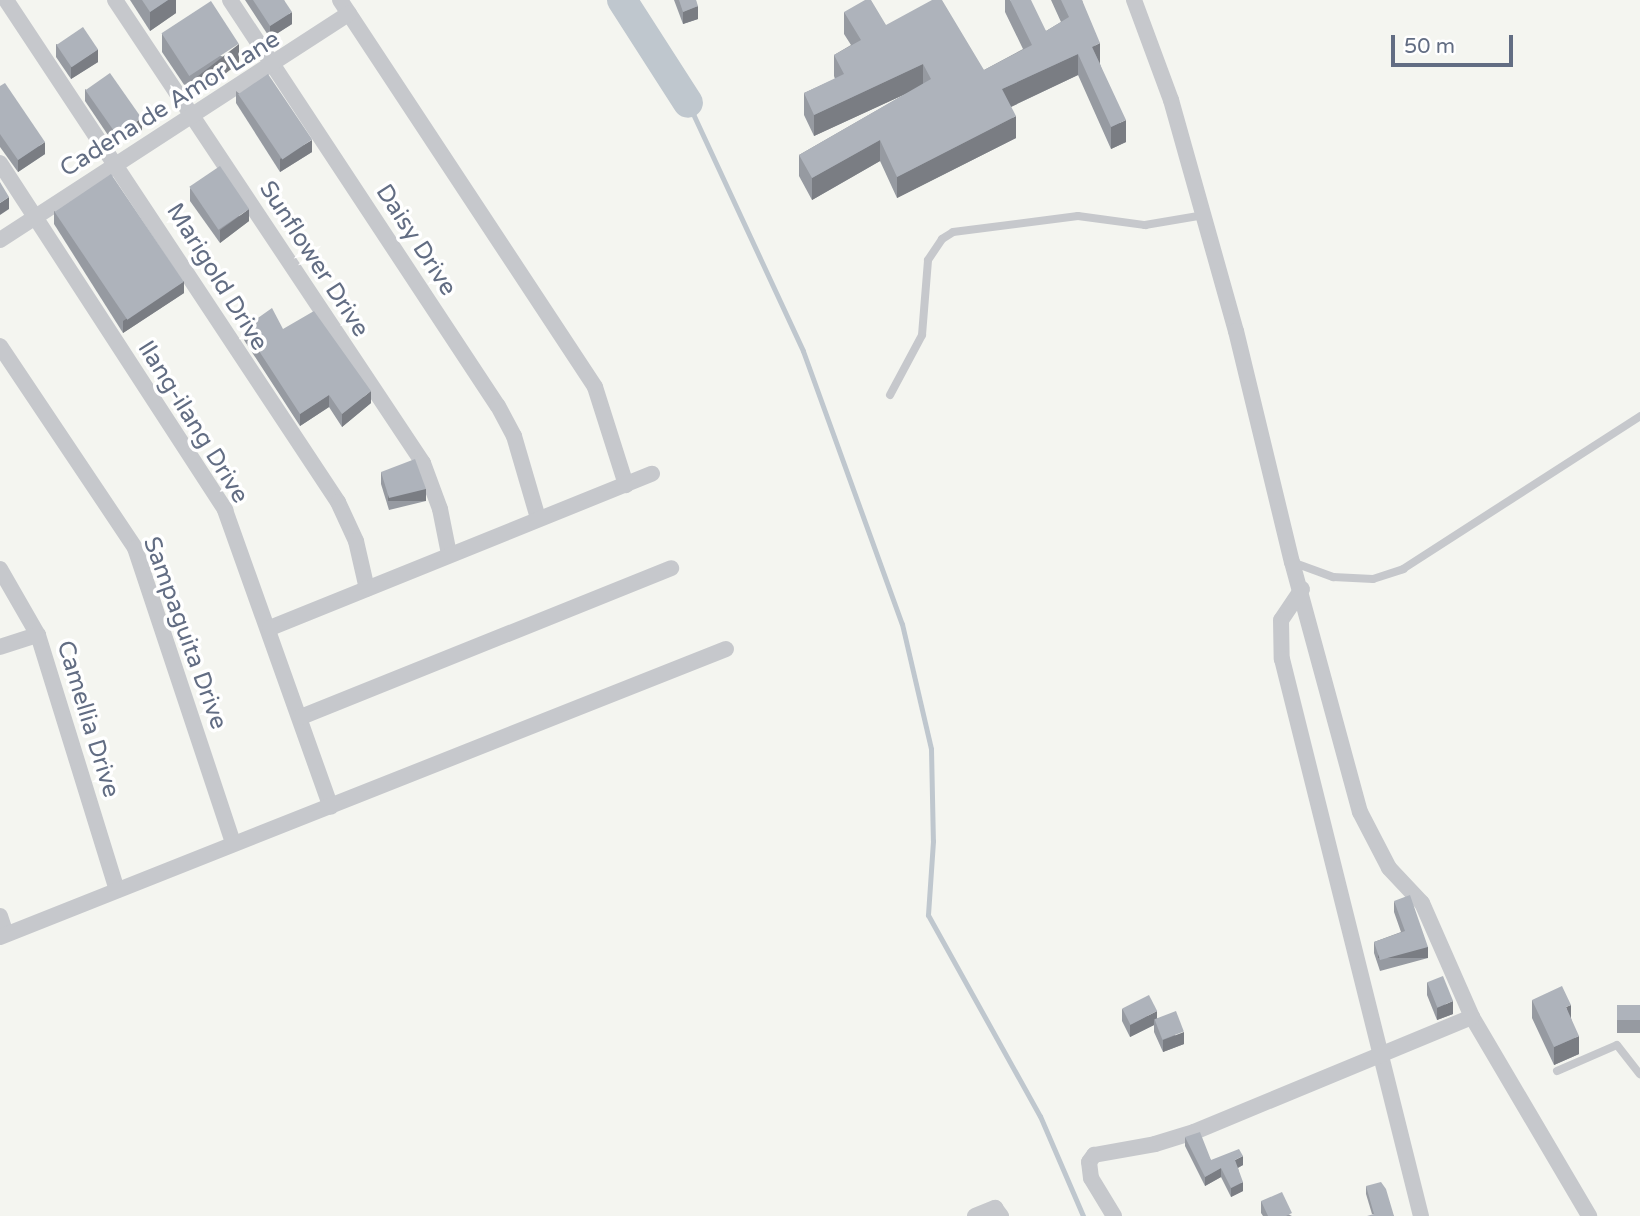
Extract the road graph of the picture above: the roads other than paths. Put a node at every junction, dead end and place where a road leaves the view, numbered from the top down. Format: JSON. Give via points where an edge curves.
{"nodes":[{"id":1,"x":6,"y":0,"type":"edge"},
{"id":2,"x":115,"y":0,"type":"edge"},
{"id":3,"x":230,"y":0,"type":"edge"},
{"id":4,"x":1135,"y":0,"type":"edge"},
{"id":5,"x":345,"y":7,"type":"edge"},
{"id":6,"x":274,"y":66,"type":"junction"},
{"id":7,"x":194,"y":116,"type":"junction"},
{"id":8,"x":0,"y":163,"type":"edge"},
{"id":9,"x":117,"y":163,"type":"junction"},
{"id":10,"x":1204,"y":215,"type":"junction"},
{"id":11,"x":35,"y":216,"type":"junction"},
{"id":12,"x":0,"y":240,"type":"edge"},
{"id":13,"x":0,"y":346,"type":"edge"},
{"id":14,"x":891,"y":394,"type":"dead end"},
{"id":15,"x":1640,"y":416,"type":"edge"},
{"id":16,"x":652,"y":474,"type":"dead end"},
{"id":17,"x":626,"y":485,"type":"junction"},
{"id":18,"x":538,"y":518,"type":"junction"},
{"id":19,"x":449,"y":554,"type":"junction"},
{"id":20,"x":1292,"y":562,"type":"junction"},
{"id":21,"x":671,"y":568,"type":"dead end"},
{"id":22,"x":0,"y":569,"type":"edge"},
{"id":23,"x":367,"y":589,"type":"junction"},
{"id":24,"x":1302,"y":589,"type":"junction"},
{"id":25,"x":270,"y":628,"type":"junction"},
{"id":26,"x":38,"y":635,"type":"junction"},
{"id":27,"x":0,"y":648,"type":"edge"},
{"id":28,"x":726,"y":649,"type":"dead end"},
{"id":29,"x":301,"y":717,"type":"junction"},
{"id":30,"x":331,"y":807,"type":"junction"},
{"id":31,"x":233,"y":842,"type":"junction"},
{"id":32,"x":117,"y":890,"type":"junction"},
{"id":33,"x":0,"y":916,"type":"edge"},
{"id":34,"x":3,"y":936,"type":"edge"},
{"id":35,"x":1472,"y":1017,"type":"junction"},
{"id":36,"x":1385,"y":1057,"type":"junction"},
{"id":37,"x":1558,"y":1071,"type":"dead end"},
{"id":38,"x":1640,"y":1074,"type":"edge"},
{"id":39,"x":975,"y":1216,"type":"edge"},
{"id":40,"x":1000,"y":1216,"type":"edge"},
{"id":41,"x":1114,"y":1216,"type":"edge"},
{"id":42,"x":1421,"y":1216,"type":"edge"},
{"id":43,"x":1589,"y":1216,"type":"edge"}],
"edges":[{"from":1,"to":9,"type":"street","name":"Marigold Drive"},
{"from":2,"to":7,"type":"street","name":"Sunflower Drive"},
{"from":3,"to":6,"type":"street","name":"Daisy Drive"},
{"from":4,"to":10,"type":"street","via":[[1171,100]]},
{"from":5,"to":6,"type":"street","name":"Cadena de Amor Lane"},
{"from":5,"to":17,"type":"street","via":[[594,387]]},
{"from":6,"to":7,"type":"street","name":"Cadena de Amor Lane"},
{"from":6,"to":18,"type":"street","name":"Daisy Drive","via":[[498,406],[514,436]]},
{"from":7,"to":9,"type":"street","name":"Cadena de Amor Lane"},
{"from":7,"to":19,"type":"street","name":"Sunflower Drive","via":[[423,463],[440,509]]},
{"from":8,"to":11,"type":"street","name":"Ilang-ilang Drive"},
{"from":9,"to":11,"type":"street","name":"Cadena de Amor Lane"},
{"from":9,"to":23,"type":"street","name":"Marigold Drive","via":[[251,375],[338,502],[356,541]]},
{"from":10,"to":14,"type":"lane","via":[[1145,225],[1078,216],[953,232],[942,239],[928,260],[922,335]]},
{"from":10,"to":20,"type":"street"},
{"from":11,"to":12,"type":"street","name":"Cadena de Amor Lane"},
{"from":11,"to":25,"type":"street","name":"Ilang-ilang Drive","via":[[225,510]]},
{"from":13,"to":31,"type":"street","name":"Sampaguita Drive","via":[[135,548]]},
{"from":15,"to":20,"type":"lane","via":[[1403,569],[1373,579],[1333,577]]},
{"from":16,"to":17,"type":"street"},
{"from":17,"to":18,"type":"street"},
{"from":18,"to":19,"type":"street"},
{"from":19,"to":23,"type":"street"},
{"from":20,"to":24,"type":"street"},
{"from":21,"to":29,"type":"street"},
{"from":22,"to":26,"type":"street","name":"Camellia Drive"},
{"from":23,"to":25,"type":"street"},
{"from":24,"to":35,"type":"street","via":[[1360,812],[1389,868],[1422,903]]},
{"from":24,"to":36,"type":"street","via":[[1282,620],[1282,659],[1353,953]]},
{"from":25,"to":29,"type":"street","name":"Ilang-ilang Drive"},
{"from":26,"to":27,"type":"street"},
{"from":26,"to":32,"type":"street","name":"Camellia Drive"},
{"from":28,"to":30,"type":"street"},
{"from":29,"to":30,"type":"street","name":"Ilang-ilang Drive"},
{"from":30,"to":31,"type":"street"},
{"from":31,"to":32,"type":"street"},
{"from":32,"to":34,"type":"street"},
{"from":33,"to":34,"type":"street"},
{"from":35,"to":36,"type":"street"},
{"from":35,"to":43,"type":"street"},
{"from":36,"to":41,"type":"street","via":[[1181,1136],[1094,1155],[1089,1162],[1091,1178]]},
{"from":36,"to":42,"type":"street"},
{"from":37,"to":38,"type":"lane","via":[[1617,1045]]},
{"from":39,"to":40,"type":"street","via":[[996,1208]]}]}
